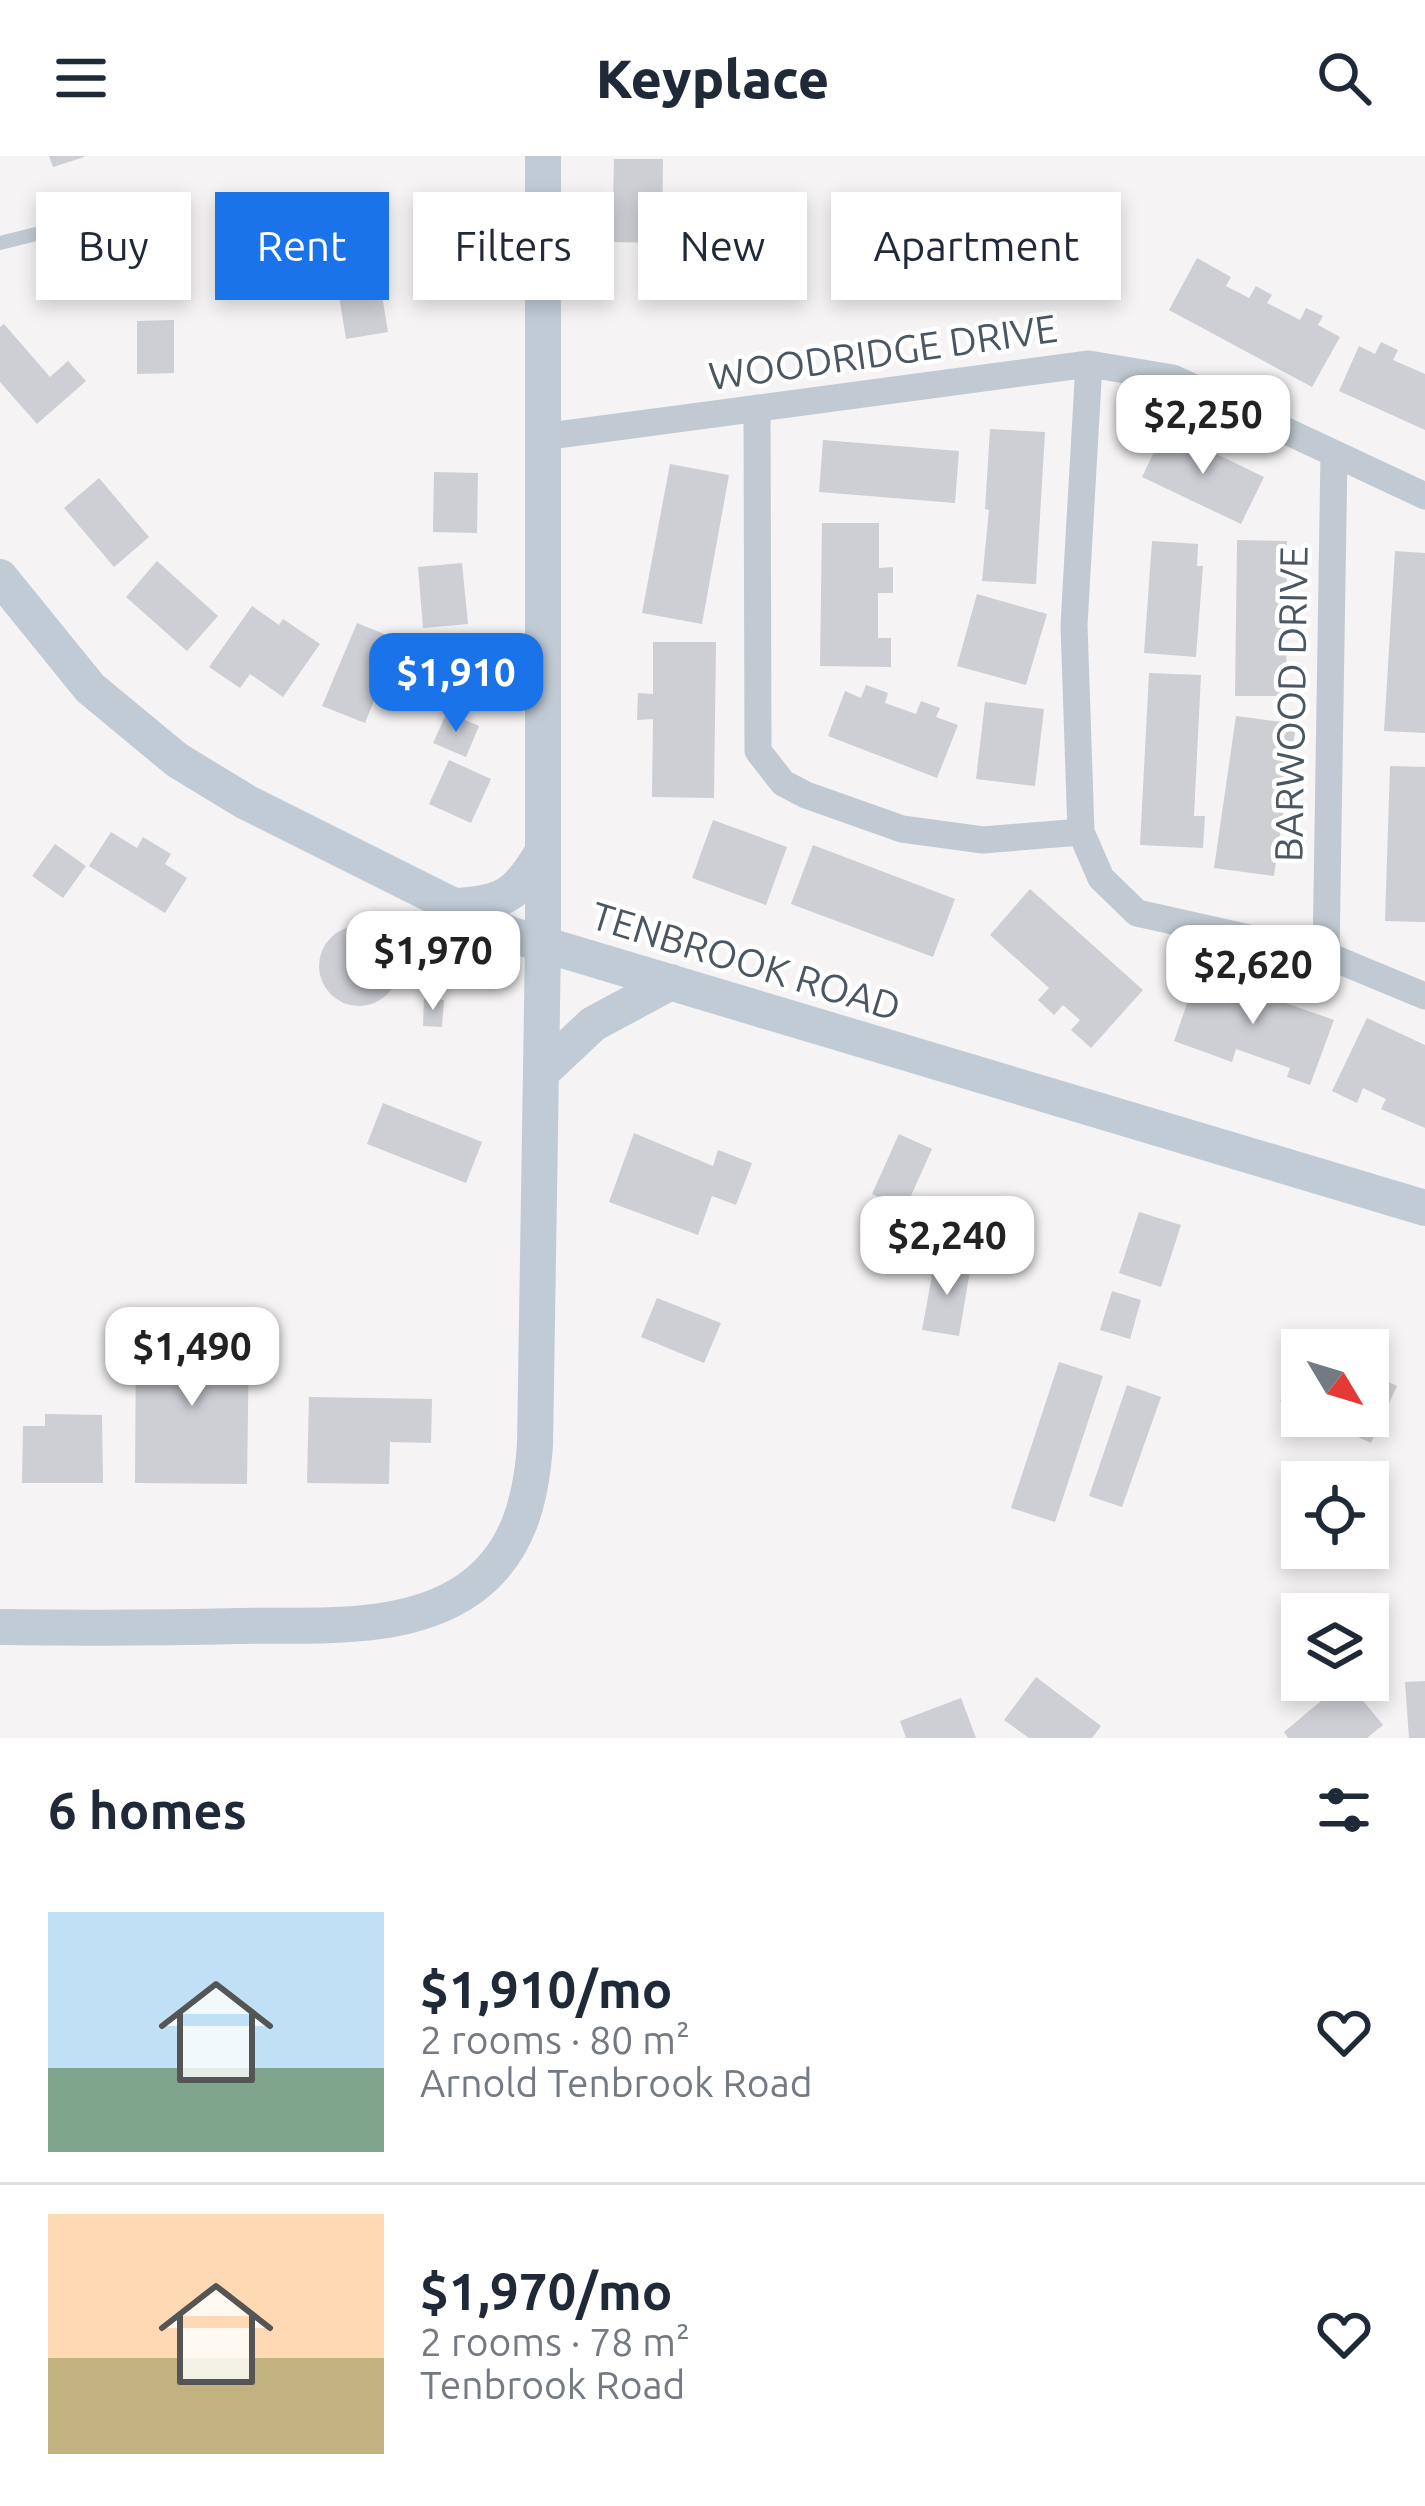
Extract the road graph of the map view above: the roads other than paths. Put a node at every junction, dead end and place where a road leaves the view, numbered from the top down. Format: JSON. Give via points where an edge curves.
{"nodes":[{"id":1,"x":544,"y":156,"type":"edge"},
{"id":2,"x":36,"y":234,"type":"edge"},
{"id":3,"x":0,"y":243,"type":"edge"},
{"id":4,"x":1089,"y":364,"type":"junction"},
{"id":5,"x":757,"y":408,"type":"junction"},
{"id":6,"x":542,"y":437,"type":"junction"},
{"id":7,"x":1334,"y":454,"type":"junction"},
{"id":8,"x":1425,"y":496,"type":"edge"},
{"id":9,"x":0,"y":578,"type":"edge"},
{"id":10,"x":1081,"y":832,"type":"junction"},
{"id":11,"x":543,"y":851,"type":"junction"},
{"id":12,"x":452,"y":907,"type":"junction"},
{"id":13,"x":543,"y":944,"type":"junction"},
{"id":14,"x":1326,"y":955,"type":"junction"},
{"id":15,"x":671,"y":982,"type":"junction"},
{"id":16,"x":1425,"y":996,"type":"edge"},
{"id":17,"x":541,"y":1073,"type":"junction"},
{"id":18,"x":1425,"y":1208,"type":"edge"},
{"id":19,"x":0,"y":1627,"type":"edge"}],
"edges":[{"from":1,"to":6,"type":"street"},
{"from":2,"to":3,"type":"lane"},
{"from":4,"to":5,"type":"street","name":"WOODRIDGE DRIVE"},
{"from":4,"to":7,"type":"street","name":"WOODRIDGE DRIVE","via":[[1173,378]]},
{"from":4,"to":10,"type":"street","via":[[1074,625]]},
{"from":5,"to":6,"type":"street","name":"WOODRIDGE DRIVE"},
{"from":5,"to":10,"type":"street","via":[[758,751],[783,783],[902,829],[983,840]]},
{"from":6,"to":11,"type":"street"},
{"from":7,"to":8,"type":"street","name":"WOODRIDGE DRIVE"},
{"from":7,"to":14,"type":"street","name":"BARWOOD DRIVE"},
{"from":9,"to":12,"type":"street","name":"TENBROOK ROAD","via":[[70,667],[155,745],[246,802]]},
{"from":10,"to":14,"type":"street","via":[[1101,878],[1137,913]]},
{"from":11,"to":12,"type":"street","via":[[508,897]]},
{"from":11,"to":13,"type":"street"},
{"from":12,"to":13,"type":"street","name":"TENBROOK ROAD"},
{"from":13,"to":15,"type":"street","name":"TENBROOK ROAD"},
{"from":13,"to":17,"type":"street"},
{"from":14,"to":16,"type":"street"},
{"from":15,"to":17,"type":"street","via":[[593,1024]]},
{"from":15,"to":18,"type":"street","name":"TENBROOK ROAD"},
{"from":17,"to":19,"type":"street","via":[[533,1462],[524,1515],[498,1562],[443,1604],[374,1620]]}]}
